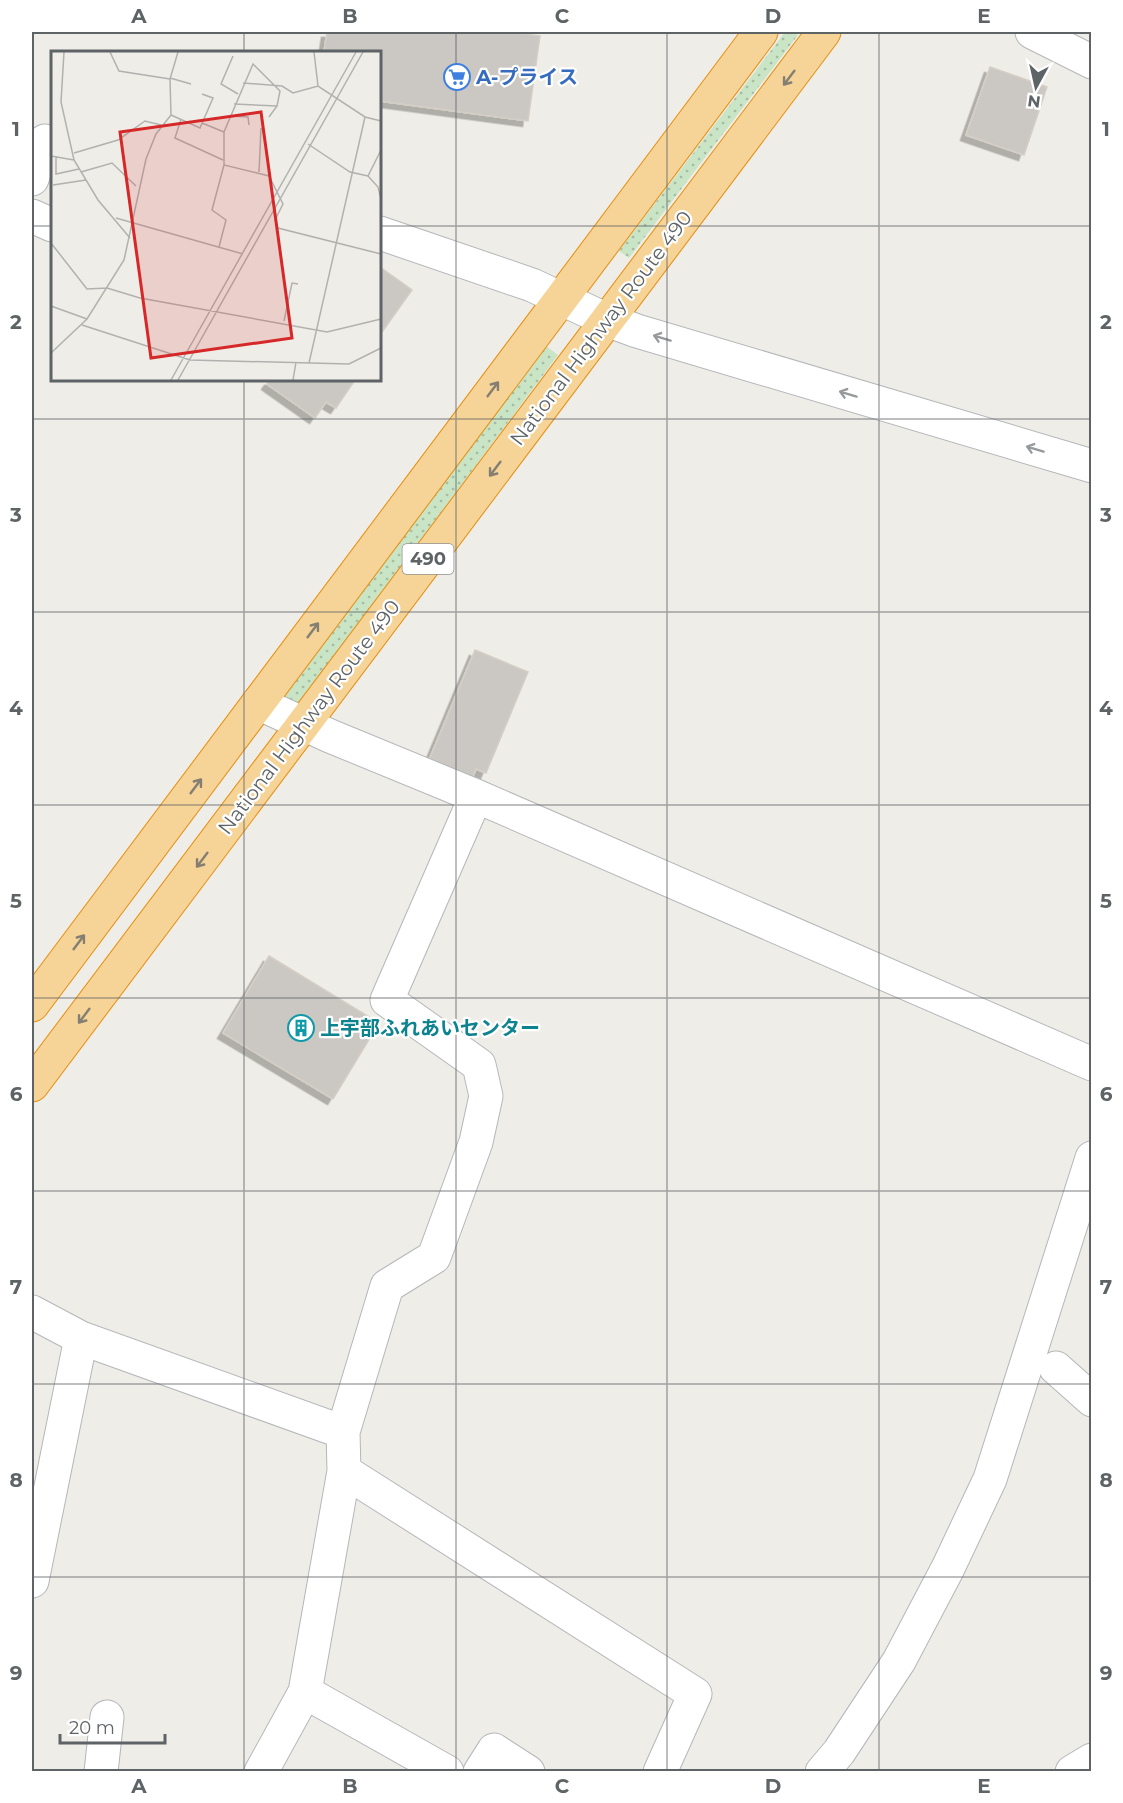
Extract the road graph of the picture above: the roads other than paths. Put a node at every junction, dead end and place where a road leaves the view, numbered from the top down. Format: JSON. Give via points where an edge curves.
{"nodes":[{"id":1,"x":761,"y":32,"type":"edge"},
{"id":2,"x":824,"y":32,"type":"edge"},
{"id":3,"x":1032,"y":32,"type":"edge"},
{"id":4,"x":1092,"y":62,"type":"edge"},
{"id":5,"x":43,"y":140,"type":"edge"},
{"id":6,"x":32,"y":179,"type":"edge"},
{"id":7,"x":32,"y":216,"type":"edge"},
{"id":8,"x":51,"y":225,"type":"edge"},
{"id":9,"x":381,"y":232,"type":"edge"},
{"id":10,"x":561,"y":298,"type":"junction"},
{"id":11,"x":607,"y":320,"type":"junction"},
{"id":12,"x":1092,"y":466,"type":"edge"},
{"id":13,"x":258,"y":703,"type":"junction"},
{"id":14,"x":305,"y":724,"type":"junction"},
{"id":15,"x":476,"y":796,"type":"junction"},
{"id":16,"x":32,"y":1005,"type":"edge"},
{"id":17,"x":1092,"y":1064,"type":"edge"},
{"id":18,"x":32,"y":1085,"type":"edge"},
{"id":19,"x":1092,"y":1158,"type":"edge"},
{"id":20,"x":32,"y":1312,"type":"edge"},
{"id":21,"x":81,"y":1338,"type":"junction"},
{"id":22,"x":1056,"y":1368,"type":"dead end"},
{"id":23,"x":1092,"y":1400,"type":"edge"},
{"id":24,"x":343,"y":1432,"type":"junction"},
{"id":25,"x":344,"y":1471,"type":"junction"},
{"id":26,"x":32,"y":1581,"type":"edge"},
{"id":27,"x":305,"y":1692,"type":"junction"},
{"id":28,"x":107,"y":1717,"type":"dead end"},
{"id":29,"x":1092,"y":1760,"type":"edge"},
{"id":30,"x":101,"y":1772,"type":"edge"},
{"id":31,"x":261,"y":1772,"type":"edge"},
{"id":32,"x":447,"y":1772,"type":"edge"},
{"id":33,"x":480,"y":1772,"type":"edge"},
{"id":34,"x":528,"y":1772,"type":"edge"},
{"id":35,"x":660,"y":1772,"type":"edge"},
{"id":36,"x":822,"y":1772,"type":"edge"},
{"id":37,"x":1072,"y":1772,"type":"edge"}],
"edges":[{"from":1,"to":10,"type":"highway","number":"490"},
{"from":2,"to":11,"type":"highway","name":"National Highway Route 490","number":"490","one_way":true},
{"from":3,"to":4,"type":"street"},
{"from":5,"to":6,"type":"street"},
{"from":7,"to":8,"type":"street"},
{"from":9,"to":10,"type":"street"},
{"from":10,"to":11,"type":"street"},
{"from":13,"to":10,"type":"highway","number":"490","one_way":true},
{"from":12,"to":11,"type":"street","one_way":true},
{"from":11,"to":14,"type":"highway","name":"National Highway Route 490","number":"490","one_way":true},
{"from":13,"to":14,"type":"street"},
{"from":16,"to":13,"type":"highway","number":"490","one_way":true},
{"from":14,"to":15,"type":"street"},
{"from":14,"to":18,"type":"highway","name":"National Highway Route 490","number":"490","one_way":true},
{"from":15,"to":17,"type":"street"},
{"from":15,"to":24,"type":"street","via":[[387,1000],[479,1065],[486,1096],[476,1143],[434,1257],[387,1286]]},
{"from":19,"to":36,"type":"street","via":[[990,1479],[899,1661]]},
{"from":20,"to":21,"type":"street"},
{"from":21,"to":24,"type":"street"},
{"from":21,"to":26,"type":"street"},
{"from":22,"to":23,"type":"street"},
{"from":24,"to":25,"type":"street"},
{"from":25,"to":27,"type":"street"},
{"from":25,"to":35,"type":"street","via":[[695,1694]]},
{"from":27,"to":31,"type":"street"},
{"from":27,"to":32,"type":"street"},
{"from":28,"to":30,"type":"street"},
{"from":29,"to":37,"type":"street"},
{"from":33,"to":34,"type":"street","via":[[494,1750]]}]}
